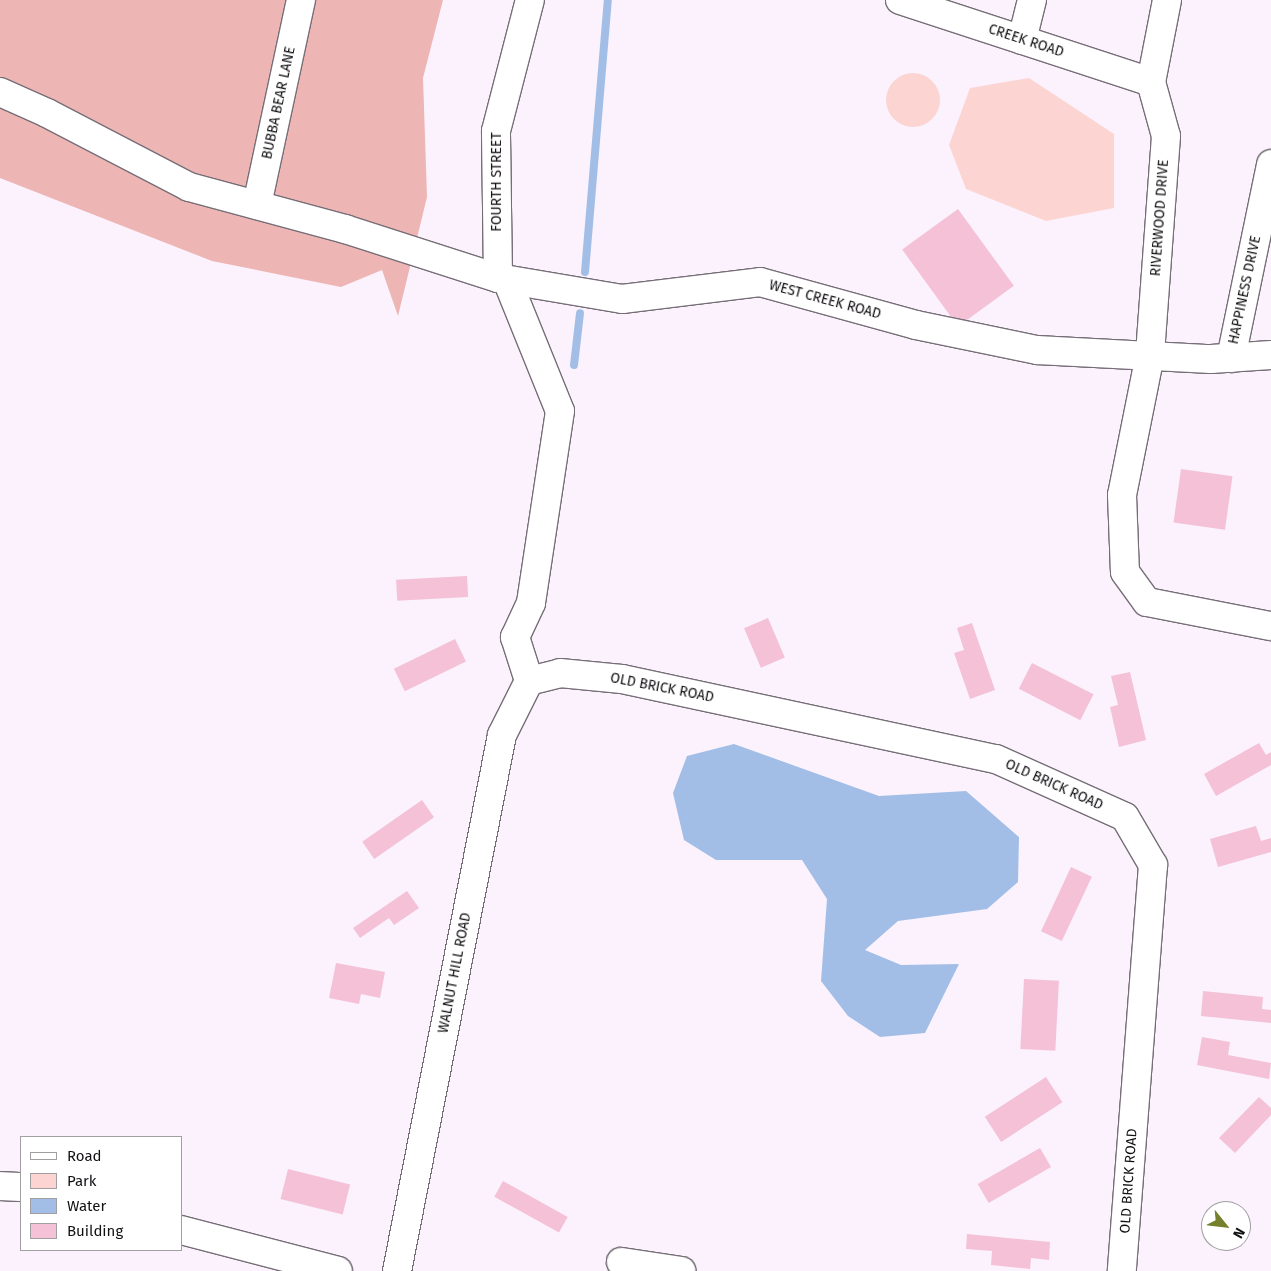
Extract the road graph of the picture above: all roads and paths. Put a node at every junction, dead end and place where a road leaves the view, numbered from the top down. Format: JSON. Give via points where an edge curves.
{"nodes":[{"id":1,"x":301,"y":0,"type":"edge"},
{"id":2,"x":530,"y":0,"type":"edge"},
{"id":3,"x":1032,"y":0,"type":"edge"},
{"id":4,"x":1167,"y":0,"type":"edge"},
{"id":5,"x":914,"y":2,"type":"edge"},
{"id":6,"x":1022,"y":40,"type":"junction"},
{"id":7,"x":1151,"y":82,"type":"junction"},
{"id":8,"x":0,"y":92,"type":"edge"},
{"id":9,"x":1271,"y":164,"type":"edge"},
{"id":10,"x":257,"y":205,"type":"junction"},
{"id":11,"x":503,"y":279,"type":"junction"},
{"id":12,"x":1150,"y":355,"type":"junction"},
{"id":13,"x":1271,"y":355,"type":"edge"},
{"id":14,"x":1231,"y":358,"type":"junction"},
{"id":15,"x":1271,"y":626,"type":"edge"},
{"id":16,"x":529,"y":681,"type":"junction"},
{"id":17,"x":0,"y":1186,"type":"edge"},
{"id":18,"x":20,"y":1187,"type":"edge"},
{"id":19,"x":182,"y":1230,"type":"edge"},
{"id":20,"x":620,"y":1262,"type":"dead end"},
{"id":21,"x":338,"y":1271,"type":"edge"},
{"id":22,"x":396,"y":1271,"type":"edge"},
{"id":23,"x":681,"y":1271,"type":"edge"},
{"id":24,"x":1122,"y":1271,"type":"edge"}],
"edges":[{"from":1,"to":10,"type":"street","name":"BUBBA BEAR LANE"},
{"from":2,"to":11,"type":"street","name":"FOURTH STREET","via":[[496,131]]},
{"from":3,"to":6,"type":"street"},
{"from":4,"to":7,"type":"street"},
{"from":5,"to":6,"type":"street","name":"CREEK ROAD"},
{"from":6,"to":7,"type":"street","name":"CREEK ROAD"},
{"from":7,"to":12,"type":"street","name":"RIVERWOOD DRIVE","via":[[1166,136]]},
{"from":8,"to":10,"type":"street","name":"WEST CREEK ROAD","via":[[189,186]]},
{"from":9,"to":14,"type":"street","name":"HAPPINESS DRIVE"},
{"from":10,"to":11,"type":"street","name":"WEST CREEK ROAD"},
{"from":11,"to":12,"type":"street","name":"WEST CREEK ROAD","via":[[622,299],[760,282],[916,325],[1037,350]]},
{"from":11,"to":16,"type":"street","via":[[560,411],[531,603],[515,637]]},
{"from":12,"to":14,"type":"street","name":"WEST CREEK ROAD"},
{"from":12,"to":15,"type":"street","name":"RIVERWOOD DRIVE","via":[[1122,495],[1125,572],[1147,602]]},
{"from":13,"to":14,"type":"street","name":"WEST CREEK ROAD"},
{"from":16,"to":22,"type":"street","name":"WALNUT HILL ROAD","via":[[502,735]]},
{"from":16,"to":24,"type":"street","name":"OLD BRICK ROAD","via":[[560,673],[622,679],[996,760],[1125,818],[1153,865]]},
{"from":17,"to":18,"type":"street"},
{"from":19,"to":21,"type":"street"},
{"from":20,"to":23,"type":"street"}]}
